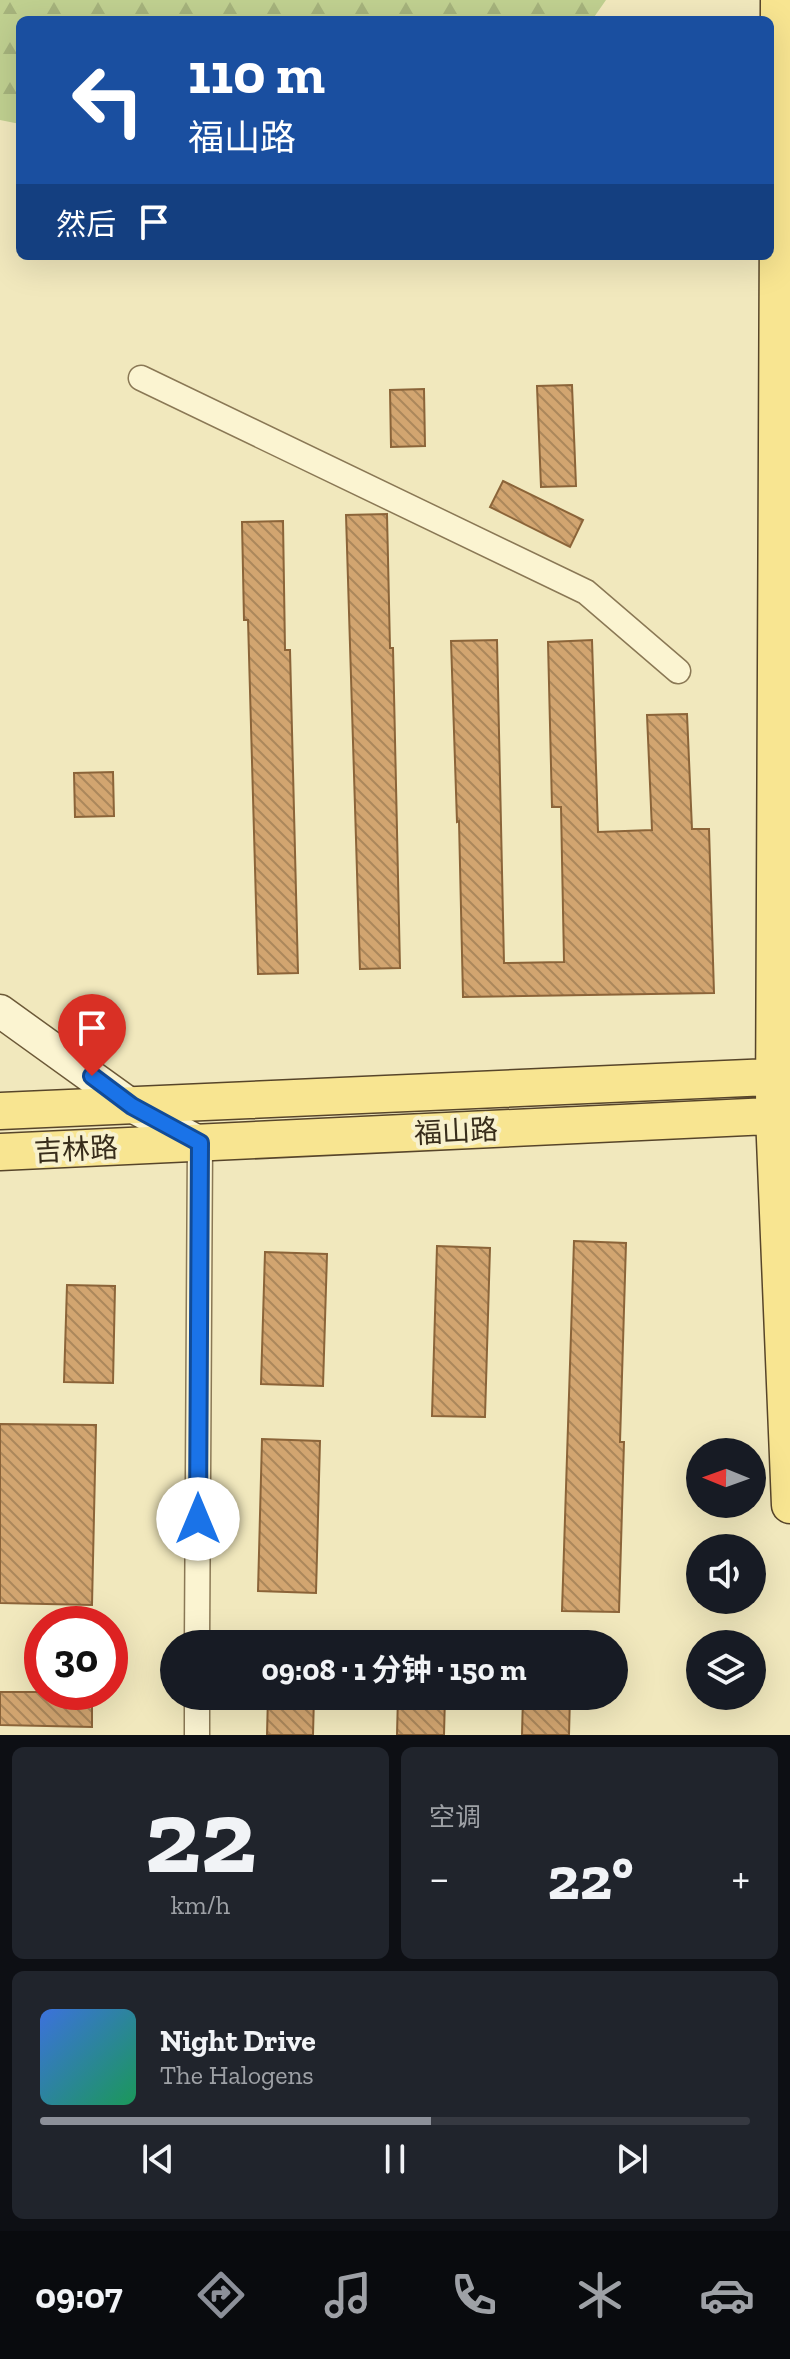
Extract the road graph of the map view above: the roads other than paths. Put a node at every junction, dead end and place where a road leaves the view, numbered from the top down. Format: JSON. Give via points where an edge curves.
{"nodes":[{"id":1,"x":779,"y":0,"type":"edge"},
{"id":2,"x":141,"y":378,"type":"dead end"},
{"id":3,"x":678,"y":671,"type":"dead end"},
{"id":4,"x":0,"y":1011,"type":"edge"},
{"id":5,"x":783,"y":1076,"type":"edge"},
{"id":6,"x":132,"y":1106,"type":"junction"},
{"id":7,"x":0,"y":1111,"type":"edge"},
{"id":8,"x":782,"y":1115,"type":"edge"},
{"id":9,"x":200,"y":1143,"type":"junction"},
{"id":10,"x":0,"y":1152,"type":"edge"},
{"id":11,"x":790,"y":1505,"type":"edge"},
{"id":12,"x":197,"y":1630,"type":"edge"},
{"id":13,"x":197,"y":1710,"type":"edge"},
{"id":14,"x":197,"y":1735,"type":"edge"}],
"edges":[{"from":1,"to":5,"type":"main road"},
{"from":2,"to":3,"type":"street","via":[[586,592]]},
{"from":4,"to":6,"type":"main road"},
{"from":5,"to":6,"type":"main road","name":"福山路"},
{"from":5,"to":8,"type":"main road"},
{"from":6,"to":7,"type":"main road","name":"吉林路"},
{"from":6,"to":9,"type":"main road"},
{"from":8,"to":9,"type":"main road","name":"福山路"},
{"from":8,"to":11,"type":"main road"},
{"from":9,"to":10,"type":"main road","name":"吉林路"},
{"from":9,"to":12,"type":"street"},
{"from":13,"to":14,"type":"street"}]}
